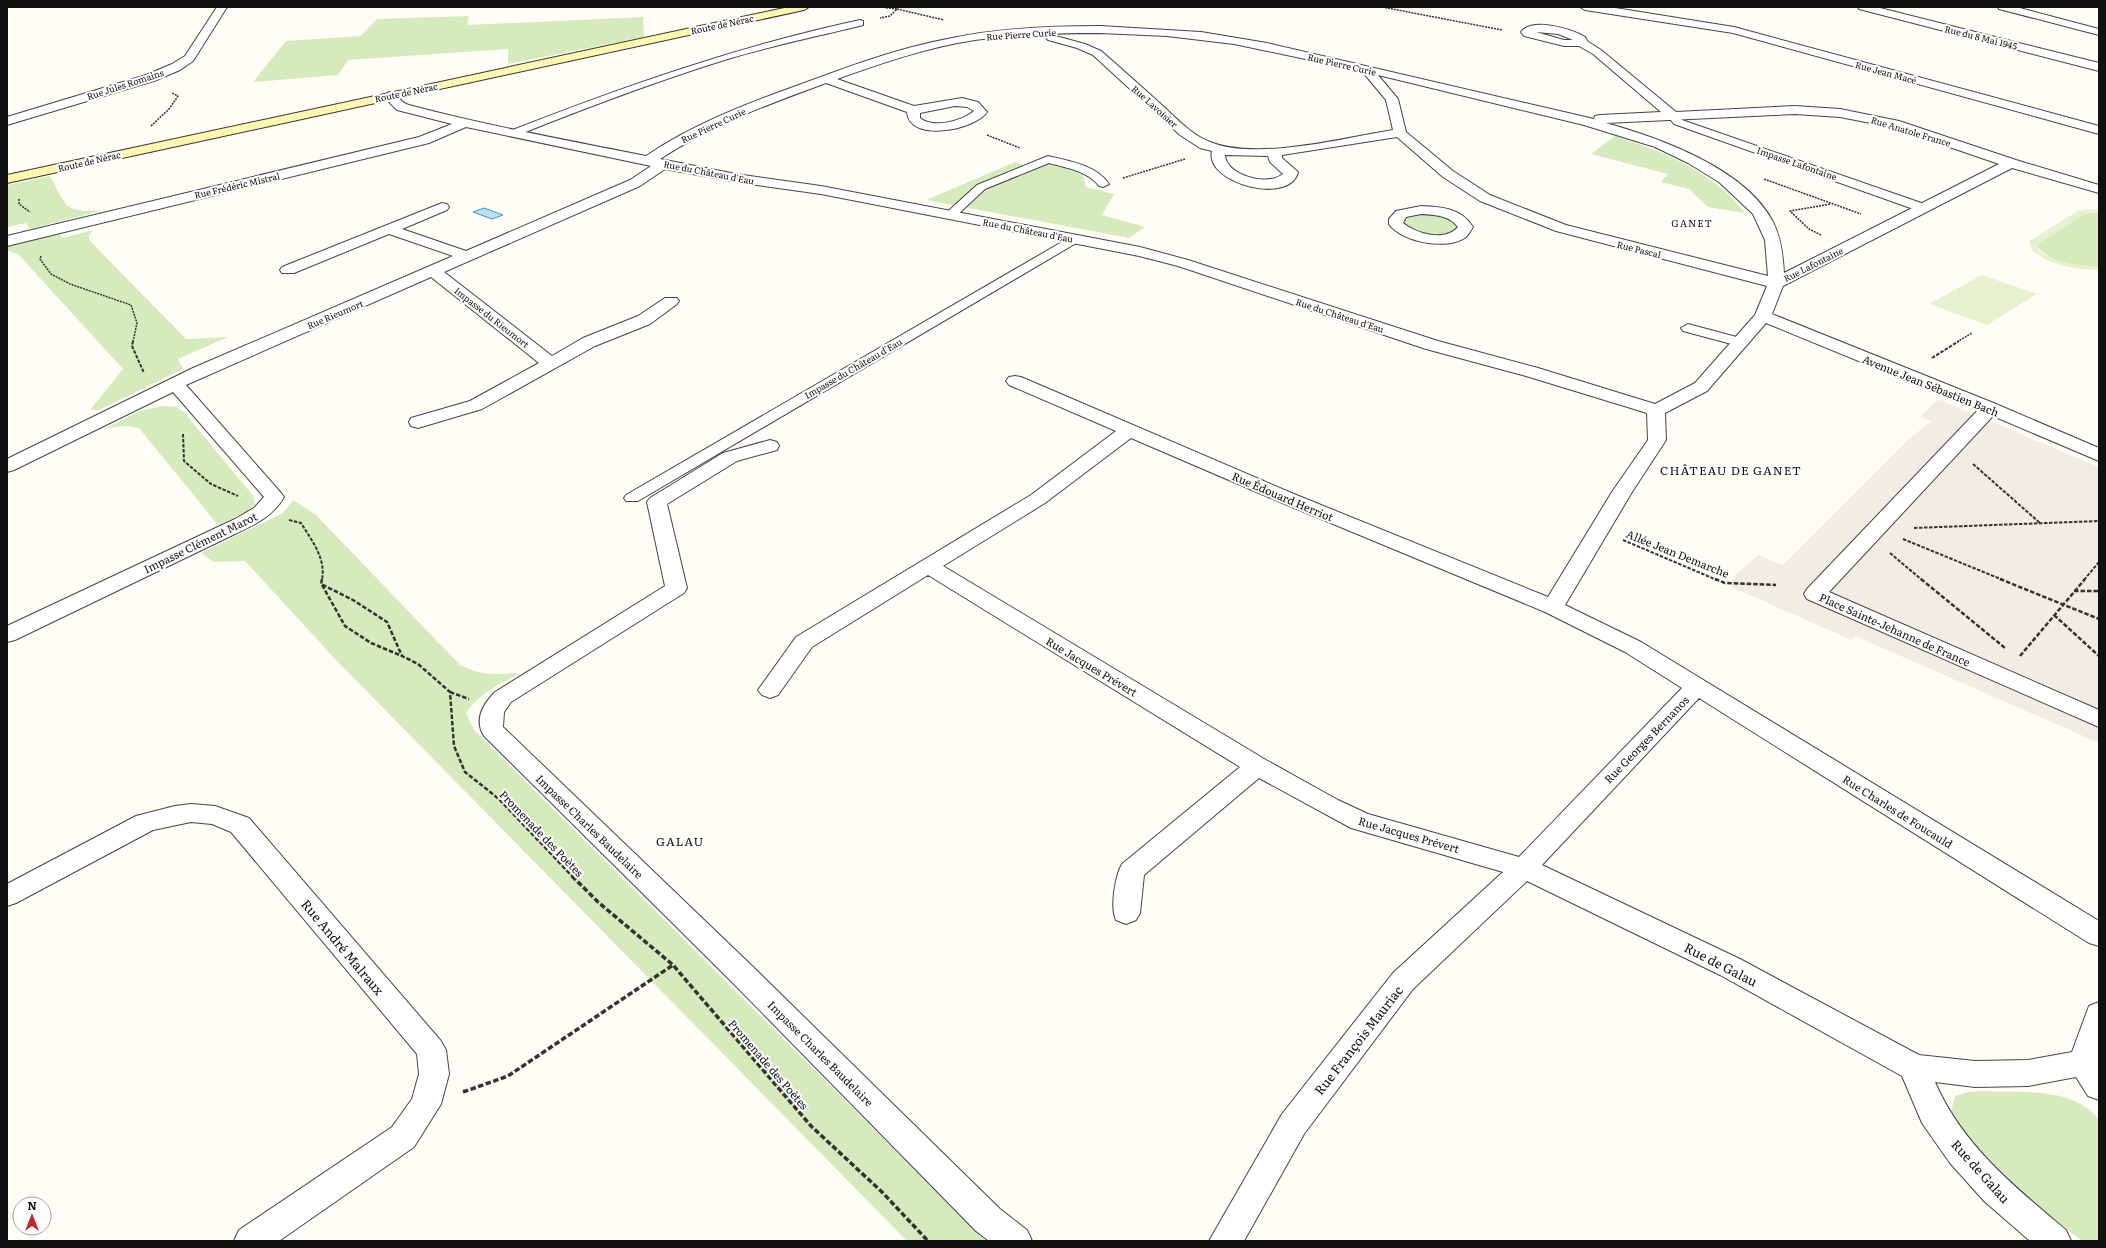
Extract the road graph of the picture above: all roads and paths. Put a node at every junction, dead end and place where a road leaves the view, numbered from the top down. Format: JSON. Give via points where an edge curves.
{"nodes":[{"id":1,"x":222,"y":7,"type":"edge"},
{"id":2,"x":804,"y":7,"type":"edge"},
{"id":3,"x":880,"y":7,"type":"edge"},
{"id":4,"x":1382,"y":7,"type":"edge"},
{"id":5,"x":1585,"y":7,"type":"edge"},
{"id":6,"x":1662,"y":7,"type":"edge"},
{"id":7,"x":1863,"y":7,"type":"edge"},
{"id":8,"x":2003,"y":7,"type":"edge"},
{"id":9,"x":2020,"y":9,"type":"edge"},
{"id":10,"x":1671,"y":19,"type":"junction"},
{"id":11,"x":860,"y":23,"type":"joint"},
{"id":12,"x":1502,"y":30,"type":"dead end"},
{"id":13,"x":1134,"y":31,"type":"junction"},
{"id":14,"x":1022,"y":32,"type":"junction"},
{"id":15,"x":2099,"y":32,"type":"edge"},
{"id":16,"x":1581,"y":43,"type":"dead end"},
{"id":17,"x":1102,"y":46,"type":"junction"},
{"id":18,"x":2099,"y":67,"type":"edge"},
{"id":19,"x":1367,"y":70,"type":"junction"},
{"id":20,"x":150,"y":78,"type":"junction"},
{"id":21,"x":826,"y":79,"type":"junction"},
{"id":22,"x":389,"y":96,"type":"junction"},
{"id":23,"x":7,"y":106,"type":"edge"},
{"id":24,"x":913,"y":110,"type":"junction"},
{"id":25,"x":25,"y":115,"type":"junction"},
{"id":26,"x":1672,"y":115,"type":"junction"},
{"id":27,"x":1573,"y":119,"type":"junction"},
{"id":28,"x":7,"y":121,"type":"edge"},
{"id":29,"x":465,"y":123,"type":"junction"},
{"id":30,"x":957,"y":124,"type":"junction"},
{"id":31,"x":150,"y":126,"type":"dead end"},
{"id":32,"x":2099,"y":130,"type":"edge"},
{"id":33,"x":514,"y":133,"type":"junction"},
{"id":34,"x":1400,"y":133,"type":"junction"},
{"id":35,"x":1219,"y":149,"type":"junction"},
{"id":36,"x":1275,"y":152,"type":"junction"},
{"id":37,"x":1048,"y":159,"type":"junction"},
{"id":38,"x":648,"y":161,"type":"junction"},
{"id":39,"x":2011,"y":163,"type":"junction"},
{"id":40,"x":664,"y":164,"type":"junction"},
{"id":41,"x":7,"y":179,"type":"edge"},
{"id":42,"x":1103,"y":184,"type":"joint"},
{"id":43,"x":2099,"y":189,"type":"edge"},
{"id":44,"x":23,"y":195,"type":"dead end"},
{"id":45,"x":1832,"y":204,"type":"dead end"},
{"id":46,"x":1504,"y":206,"type":"junction"},
{"id":47,"x":442,"y":208,"type":"dead end"},
{"id":48,"x":1924,"y":208,"type":"junction"},
{"id":49,"x":950,"y":215,"type":"junction"},
{"id":50,"x":1456,"y":217,"type":"dead end"},
{"id":51,"x":389,"y":229,"type":"junction"},
{"id":52,"x":39,"y":233,"type":"junction"},
{"id":53,"x":1822,"y":236,"type":"dead end"},
{"id":54,"x":1074,"y":239,"type":"junction"},
{"id":55,"x":7,"y":241,"type":"edge"},
{"id":56,"x":467,"y":256,"type":"junction"},
{"id":57,"x":288,"y":270,"type":"dead end"},
{"id":58,"x":433,"y":271,"type":"junction"},
{"id":59,"x":1776,"y":283,"type":"junction"},
{"id":60,"x":671,"y":301,"type":"dead end"},
{"id":61,"x":1763,"y":316,"type":"junction"},
{"id":62,"x":1688,"y":328,"type":"dead end"},
{"id":63,"x":1972,"y":333,"type":"dead end"},
{"id":64,"x":1739,"y":342,"type":"junction"},
{"id":65,"x":1926,"y":361,"type":"dead end"},
{"id":66,"x":552,"y":364,"type":"junction"},
{"id":67,"x":1014,"y":381,"type":"dead end"},
{"id":68,"x":176,"y":384,"type":"junction"},
{"id":69,"x":155,"y":395,"type":"junction"},
{"id":70,"x":1990,"y":408,"type":"junction"},
{"id":71,"x":1656,"y":410,"type":"junction"},
{"id":72,"x":418,"y":422,"type":"dead end"},
{"id":73,"x":1130,"y":430,"type":"junction"},
{"id":74,"x":2073,"y":444,"type":"junction"},
{"id":75,"x":2099,"y":444,"type":"edge"},
{"id":76,"x":770,"y":446,"type":"dead end"},
{"id":77,"x":2099,"y":455,"type":"edge"},
{"id":78,"x":1973,"y":464,"type":"dead end"},
{"id":79,"x":7,"y":466,"type":"edge"},
{"id":80,"x":632,"y":498,"type":"dead end"},
{"id":81,"x":261,"y":512,"type":"junction"},
{"id":82,"x":2099,"y":521,"type":"edge"},
{"id":83,"x":2040,"y":523,"type":"junction"},
{"id":84,"x":1877,"y":528,"type":"junction"},
{"id":85,"x":1914,"y":528,"type":"dead end"},
{"id":86,"x":1599,"y":529,"type":"junction"},
{"id":87,"x":1890,"y":553,"type":"dead end"},
{"id":88,"x":2099,"y":562,"type":"edge"},
{"id":89,"x":927,"y":566,"type":"junction"},
{"id":90,"x":321,"y":584,"type":"junction"},
{"id":91,"x":1776,"y":585,"type":"dead end"},
{"id":92,"x":2074,"y":591,"type":"junction"},
{"id":93,"x":2099,"y":592,"type":"edge"},
{"id":94,"x":2063,"y":604,"type":"junction"},
{"id":95,"x":1553,"y":607,"type":"junction"},
{"id":96,"x":2054,"y":614,"type":"junction"},
{"id":97,"x":2099,"y":619,"type":"edge"},
{"id":98,"x":7,"y":634,"type":"edge"},
{"id":99,"x":402,"y":656,"type":"junction"},
{"id":100,"x":2099,"y":656,"type":"edge"},
{"id":101,"x":2018,"y":658,"type":"junction"},
{"id":102,"x":2003,"y":676,"type":"junction"},
{"id":103,"x":1696,"y":687,"type":"junction"},
{"id":104,"x":770,"y":690,"type":"dead end"},
{"id":105,"x":2099,"y":719,"type":"edge"},
{"id":106,"x":1257,"y":766,"type":"junction"},
{"id":107,"x":1524,"y":868,"type":"junction"},
{"id":108,"x":7,"y":896,"type":"edge"},
{"id":109,"x":1126,"y":913,"type":"dead end"},
{"id":110,"x":2099,"y":935,"type":"edge"},
{"id":111,"x":674,"y":965,"type":"junction"},
{"id":112,"x":2099,"y":1014,"type":"edge"},
{"id":113,"x":2083,"y":1063,"type":"junction"},
{"id":114,"x":1914,"y":1067,"type":"junction"},
{"id":115,"x":2099,"y":1087,"type":"edge"},
{"id":116,"x":426,"y":1104,"type":"junction"},
{"id":117,"x":251,"y":1241,"type":"edge"},
{"id":118,"x":928,"y":1241,"type":"edge"},
{"id":119,"x":1015,"y":1241,"type":"edge"},
{"id":120,"x":1226,"y":1241,"type":"edge"},
{"id":121,"x":2054,"y":1241,"type":"edge"}],
"edges":[{"from":1,"to":20,"type":"street","name":"Rue Jules Romains","via":[[189,58],[176,67]]},
{"from":2,"to":22,"type":"main road","name":"Route de Nérac"},
{"from":3,"to":11,"type":"path","via":[[897,9],[890,16]]},
{"from":4,"to":12,"type":"path"},
{"from":5,"to":10,"type":"street","name":"Rue Jean Macé"},
{"from":6,"to":10,"type":"street"},
{"from":7,"to":18,"type":"street","name":"Rue du 8 Mai 1945"},
{"from":8,"to":9,"type":"street"},
{"from":9,"to":15,"type":"street"},
{"from":10,"to":32,"type":"street","name":"Rue Jean Macé","via":[[1734,30]]},
{"from":11,"to":33,"type":"lane","via":[[779,40],[727,55],[618,92]]},
{"from":13,"to":14,"type":"street","name":"Rue Pierre Curie"},
{"from":13,"to":17,"type":"street"},
{"from":13,"to":19,"type":"street","name":"Rue Pierre Curie","via":[[1268,46]]},
{"from":14,"to":17,"type":"street","name":"Rue Lavoisier"},
{"from":14,"to":21,"type":"street","name":"Rue Pierre Curie","via":[[974,37],[935,45]]},
{"from":16,"to":26,"type":"street","via":[[1597,52]]},
{"from":17,"to":35,"type":"street","name":"Rue Lavoisier","via":[[1188,135],[1206,146]]},
{"from":19,"to":27,"type":"street","name":"Rue Pierre Curie"},
{"from":19,"to":34,"type":"street","via":[[1392,100]]},
{"from":20,"to":25,"type":"street","name":"Rue Jules Romains"},
{"from":20,"to":31,"type":"path","via":[[178,96]]},
{"from":21,"to":24,"type":"street"},
{"from":21,"to":38,"type":"street","name":"Rue Pierre Curie","via":[[702,128]]},
{"from":22,"to":29,"type":"street","name":"Rue du Château d'Eau","via":[[402,107]]},
{"from":22,"to":41,"type":"main road","name":"Route de Nérac"},
{"from":23,"to":25,"type":"street"},
{"from":24,"to":30,"type":"street","via":[[913,121],[920,124],[940,127]]},
{"from":24,"to":30,"type":"street","via":[[955,102],[980,108],[978,116]]},
{"from":25,"to":28,"type":"street","name":"Rue Jules Romains"},
{"from":26,"to":27,"type":"street","name":"Rue Anatole France"},
{"from":26,"to":39,"type":"street","name":"Rue Anatole France","via":[[1795,110],[1840,113],[1894,124]]},
{"from":26,"to":48,"type":"lane","name":"Impasse Lafontaine","via":[[1678,122]]},
{"from":27,"to":59,"type":"street","name":"Rue Pierre Curie","via":[[1653,142],[1722,178],[1741,192],[1764,218],[1772,233]]},
{"from":29,"to":33,"type":"street","name":"Rue du Château d'Eau"},
{"from":29,"to":52,"type":"street","name":"Rue Frédéric Mistral","via":[[424,140]]},
{"from":30,"to":37,"type":"path"},
{"from":33,"to":38,"type":"street","name":"Rue du Château d'Eau"},
{"from":34,"to":36,"type":"street","name":"Rue Lavoisier"},
{"from":34,"to":46,"type":"street","name":"Rue Pascal","via":[[1463,185]]},
{"from":35,"to":36,"type":"street","name":"Rue Lavoisier"},
{"from":35,"to":36,"type":"street","via":[[1218,160],[1226,169],[1243,181],[1261,184],[1280,182],[1290,176],[1291,172],[1275,158]]},
{"from":35,"to":42,"type":"path"},
{"from":37,"to":42,"type":"lane","via":[[1091,173],[1101,178]]},
{"from":37,"to":49,"type":"lane","via":[[981,187]]},
{"from":38,"to":40,"type":"street","name":"Rue du Château d'Eau"},
{"from":39,"to":43,"type":"street","name":"Rue Anatole France"},
{"from":39,"to":48,"type":"street","name":"Rue Lafontaine"},
{"from":40,"to":49,"type":"street","name":"Rue du Château d'Eau"},
{"from":40,"to":56,"type":"street","name":"Rue Rieumort","via":[[635,183]]},
{"from":44,"to":52,"type":"path","via":[[19,198],[19,204],[38,219]]},
{"from":45,"to":53,"type":"path","via":[[1790,211],[1809,229]]},
{"from":46,"to":50,"type":"street"},
{"from":46,"to":59,"type":"street","name":"Rue Pascal","via":[[1591,237]]},
{"from":47,"to":51,"type":"street"},
{"from":48,"to":59,"type":"street","name":"Rue Lafontaine"},
{"from":49,"to":54,"type":"street","name":"Rue du Château d'Eau"},
{"from":51,"to":56,"type":"street"},
{"from":51,"to":57,"type":"street"},
{"from":52,"to":55,"type":"street","name":"Rue Frédéric Mistral"},
{"from":52,"to":69,"type":"path","via":[[44,244],[40,258],[51,274],[70,284],[131,306],[137,323],[132,346]]},
{"from":54,"to":71,"type":"street","name":"Rue du Château d'Eau","via":[[1183,263],[1432,345]]},
{"from":54,"to":80,"type":"lane","name":"Impasse du Château d'Eau"},
{"from":56,"to":58,"type":"street","name":"Rue Rieumort"},
{"from":58,"to":66,"type":"street","name":"Impasse du Rieumort"},
{"from":58,"to":68,"type":"street","name":"Rue Rieumort"},
{"from":59,"to":61,"type":"street","name":"Rue Lafontaine"},
{"from":60,"to":66,"type":"street","via":[[644,320],[589,342]]},
{"from":61,"to":64,"type":"street","name":"Rue Lafontaine"},
{"from":61,"to":70,"type":"street","name":"Avenue Jean Sébastien Bach"},
{"from":62,"to":64,"type":"lane"},
{"from":63,"to":65,"type":"path"},
{"from":64,"to":71,"type":"street","name":"Rue Lafontaine","via":[[1702,387]]},
{"from":66,"to":72,"type":"street","via":[[476,405]]},
{"from":67,"to":73,"type":"street","name":"Rue Édouard Herriot"},
{"from":68,"to":69,"type":"street","name":"Rue Rieumort"},
{"from":68,"to":81,"type":"street","name":"Impasse Clément Marot","via":[[274,497],[271,504]]},
{"from":69,"to":79,"type":"street","name":"Rue Rieumort"},
{"from":69,"to":81,"type":"path","via":[[171,412],[184,435],[184,461],[211,484],[237,496]]},
{"from":70,"to":74,"type":"street","name":"Avenue Jean Sébastien Bach"},
{"from":70,"to":84,"type":"street","name":"Place Sainte-Jehanne de France"},
{"from":71,"to":86,"type":"street","via":[[1657,440]]},
{"from":73,"to":89,"type":"street","via":[[1038,499]]},
{"from":73,"to":95,"type":"street","name":"Rue Édouard Herriot","via":[[1294,501]]},
{"from":74,"to":75,"type":"street"},
{"from":74,"to":77,"type":"street","name":"Avenue Jean Sébastien Bach"},
{"from":76,"to":119,"type":"street","name":"Impasse Charles Baudelaire","via":[[730,457],[657,502],[676,588],[503,697],[490,718],[492,730],[740,972],[988,1220]]},
{"from":78,"to":83,"type":"path"},
{"from":81,"to":90,"type":"path","via":[[301,522],[317,548],[324,569]]},
{"from":81,"to":98,"type":"street","name":"Impasse Clément Marot"},
{"from":82,"to":83,"type":"path"},
{"from":83,"to":85,"type":"path"},
{"from":84,"to":94,"type":"path"},
{"from":84,"to":102,"type":"street","name":"Place Sainte-Jehanne de France","via":[[1815,594]]},
{"from":86,"to":91,"type":"path","name":"Allée Jean Demarche","via":[[1724,583]]},
{"from":86,"to":95,"type":"street"},
{"from":87,"to":101,"type":"path"},
{"from":88,"to":92,"type":"path"},
{"from":89,"to":104,"type":"street","via":[[804,642]]},
{"from":89,"to":106,"type":"street","name":"Rue Jacques Prévert"},
{"from":90,"to":99,"type":"path","name":"Promenade des Poètes","via":[[345,626],[371,643]]},
{"from":90,"to":99,"type":"path","via":[[353,600],[387,622]]},
{"from":92,"to":93,"type":"path"},
{"from":92,"to":94,"type":"path"},
{"from":94,"to":96,"type":"path"},
{"from":94,"to":97,"type":"path"},
{"from":95,"to":103,"type":"street","name":"Rue Georges Bernanos","via":[[1633,647]]},
{"from":96,"to":100,"type":"path"},
{"from":96,"to":101,"type":"path"},
{"from":99,"to":111,"type":"path","name":"Promenade des Poètes","via":[[418,664],[450,692],[454,746],[465,772],[499,799],[598,902]]},
{"from":101,"to":102,"type":"path"},
{"from":102,"to":105,"type":"street","name":"Place Sainte-Jehanne de France"},
{"from":103,"to":107,"type":"street","name":"Rue Georges Bernanos"},
{"from":103,"to":110,"type":"street","name":"Rue Charles de Foucauld"},
{"from":106,"to":107,"type":"street","name":"Rue Jacques Prévert","via":[[1360,821]]},
{"from":106,"to":109,"type":"street","via":[[1131,871]]},
{"from":107,"to":114,"type":"street","name":"Rue de Galau","via":[[1730,968]]},
{"from":107,"to":120,"type":"street","name":"Rue François Mauriac","via":[[1403,981],[1293,1124]]},
{"from":108,"to":116,"type":"street","name":"Rue André Malraux","via":[[144,823],[191,813],[215,814],[240,825],[431,1050],[434,1074]]},
{"from":111,"to":116,"type":"path","via":[[508,1076]]},
{"from":111,"to":118,"type":"path","name":"Promenade des Poètes","via":[[812,1126],[882,1192]]},
{"from":112,"to":113,"type":"street"},
{"from":113,"to":114,"type":"street","name":"Rue de Galau","via":[[2028,1073],[1975,1074]]},
{"from":113,"to":115,"type":"street"},
{"from":114,"to":121,"type":"street","name":"Rue de Galau","via":[[1933,1113],[1961,1153],[1996,1191]]},
{"from":116,"to":117,"type":"street","name":"Rue André Malraux","via":[[403,1138]]}]}
